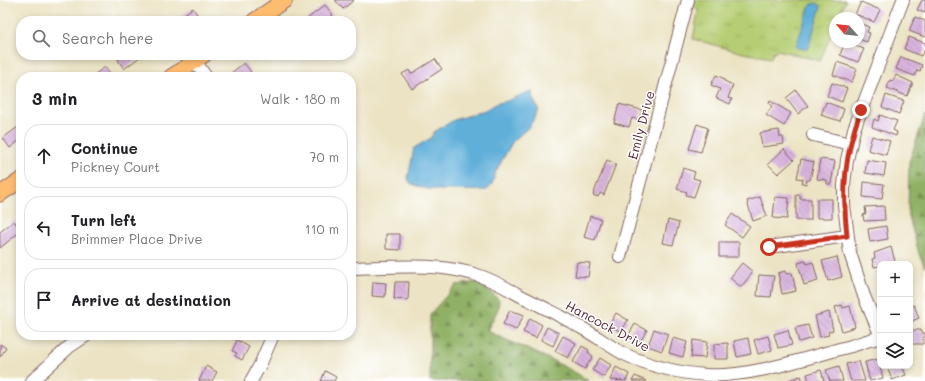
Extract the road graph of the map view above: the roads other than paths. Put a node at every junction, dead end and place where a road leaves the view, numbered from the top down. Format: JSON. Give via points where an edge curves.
{"nodes":[{"id":1,"x":284,"y":0,"type":"edge"},
{"id":2,"x":688,"y":0,"type":"edge"},
{"id":3,"x":903,"y":0,"type":"edge"},
{"id":4,"x":261,"y":16,"type":"edge"},
{"id":5,"x":196,"y":60,"type":"edge"},
{"id":6,"x":200,"y":60,"type":"edge"},
{"id":7,"x":178,"y":72,"type":"edge"},
{"id":8,"x":204,"y":72,"type":"edge"},
{"id":9,"x":813,"y":135,"type":"dead end"},
{"id":10,"x":850,"y":144,"type":"junction"},
{"id":11,"x":16,"y":183,"type":"edge"},
{"id":12,"x":0,"y":194,"type":"edge"},
{"id":13,"x":847,"y":236,"type":"junction"},
{"id":14,"x":769,"y":247,"type":"dead end"},
{"id":15,"x":620,"y":257,"type":"dead end"},
{"id":16,"x":356,"y":268,"type":"edge"},
{"id":17,"x":880,"y":333,"type":"edge"},
{"id":18,"x":877,"y":339,"type":"edge"},
{"id":19,"x":80,"y":340,"type":"edge"},
{"id":20,"x":271,"y":340,"type":"edge"},
{"id":21,"x":32,"y":381,"type":"edge"},
{"id":22,"x":251,"y":381,"type":"edge"}],
"edges":[{"from":1,"to":4,"type":"main road"},
{"from":2,"to":15,"type":"street","name":"Emily Drive"},
{"from":3,"to":10,"type":"street"},
{"from":5,"to":7,"type":"main road"},
{"from":6,"to":8,"type":"street"},
{"from":9,"to":10,"type":"street"},
{"from":10,"to":13,"type":"street","via":[[844,185]]},
{"from":11,"to":12,"type":"main road"},
{"from":13,"to":14,"type":"street"},
{"from":13,"to":17,"type":"street","via":[[855,272]]},
{"from":16,"to":18,"type":"street","name":"Hancock Drive","via":[[429,267],[480,276],[570,321],[624,353],[655,366],[686,373],[744,373]]},
{"from":19,"to":21,"type":"street"},
{"from":20,"to":22,"type":"street"}]}
